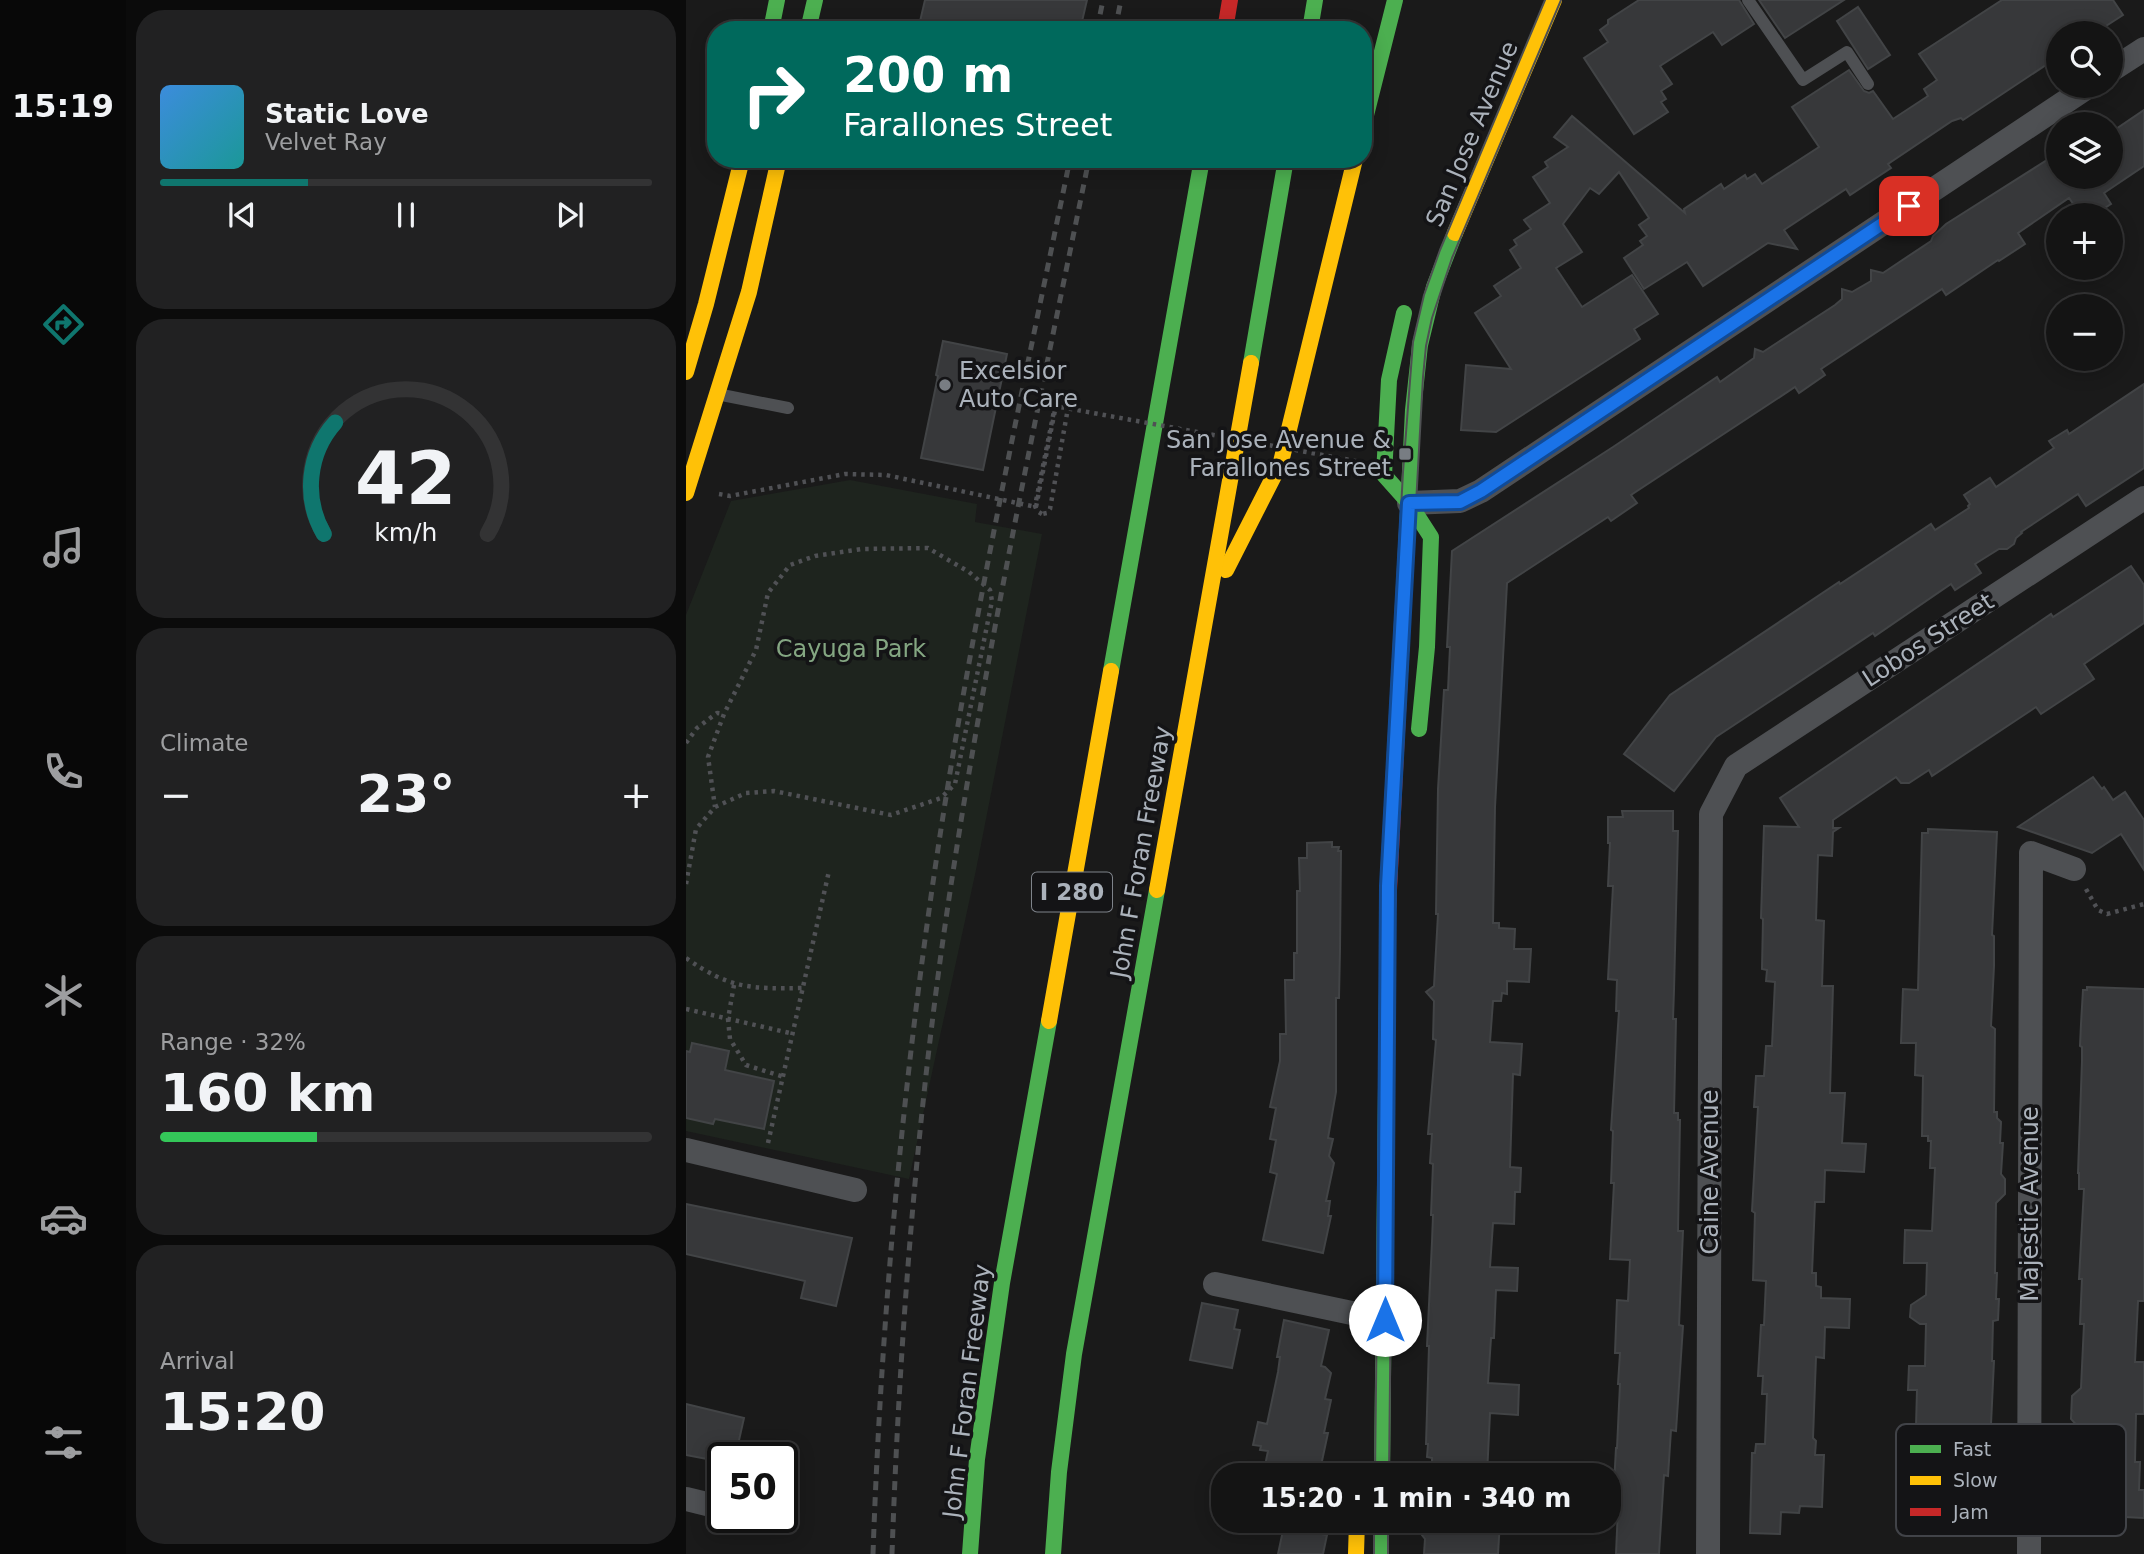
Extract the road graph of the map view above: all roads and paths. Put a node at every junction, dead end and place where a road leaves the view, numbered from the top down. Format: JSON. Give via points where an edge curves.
{"nodes":[{"id":1,"x":777,"y":0,"type":"edge"},
{"id":2,"x":815,"y":0,"type":"edge"},
{"id":3,"x":1230,"y":0,"type":"edge"},
{"id":4,"x":1315,"y":0,"type":"edge"},
{"id":5,"x":1395,"y":0,"type":"edge"},
{"id":6,"x":1555,"y":0,"type":"edge"},
{"id":7,"x":1748,"y":0,"type":"edge"},
{"id":8,"x":773,"y":21,"type":"edge"},
{"id":9,"x":810,"y":21,"type":"edge"},
{"id":10,"x":1226,"y":21,"type":"edge"},
{"id":11,"x":1312,"y":21,"type":"edge"},
{"id":12,"x":2144,"y":49,"type":"edge"},
{"id":13,"x":2123,"y":63,"type":"edge"},
{"id":14,"x":1868,"y":84,"type":"dead end"},
{"id":15,"x":1372,"y":91,"type":"edge"},
{"id":16,"x":2071,"y":98,"type":"edge"},
{"id":17,"x":740,"y":168,"type":"edge"},
{"id":18,"x":777,"y":168,"type":"edge"},
{"id":19,"x":1200,"y":168,"type":"edge"},
{"id":20,"x":1284,"y":168,"type":"edge"},
{"id":21,"x":1353,"y":168,"type":"edge"},
{"id":22,"x":1434,"y":287,"type":"junction"},
{"id":23,"x":686,"y":372,"type":"edge"},
{"id":24,"x":718,"y":395,"type":"junction"},
{"id":25,"x":788,"y":408,"type":"dead end"},
{"id":26,"x":1361,"y":462,"type":"dead end"},
{"id":27,"x":687,"y":492,"type":"edge"},
{"id":28,"x":2144,"y":498,"type":"edge"},
{"id":29,"x":1409,"y":503,"type":"junction"},
{"id":30,"x":1209,"y":603,"type":"junction"},
{"id":31,"x":724,"y":714,"type":"junction"},
{"id":32,"x":686,"y":743,"type":"edge"},
{"id":33,"x":1417,"y":750,"type":"dead end"},
{"id":34,"x":1411,"y":787,"type":"dead end"},
{"id":35,"x":1723,"y":792,"type":"joint"},
{"id":36,"x":715,"y":807,"type":"junction"},
{"id":37,"x":1389,"y":862,"type":"junction"},
{"id":38,"x":2074,"y":869,"type":"joint"},
{"id":39,"x":829,"y":872,"type":"dead end"},
{"id":40,"x":686,"y":884,"type":"edge"},
{"id":41,"x":2144,"y":904,"type":"edge"},
{"id":42,"x":686,"y":958,"type":"edge"},
{"id":43,"x":734,"y":985,"type":"junction"},
{"id":44,"x":804,"y":988,"type":"junction"},
{"id":45,"x":686,"y":1009,"type":"edge"},
{"id":46,"x":728,"y":1019,"type":"junction"},
{"id":47,"x":794,"y":1034,"type":"junction"},
{"id":48,"x":784,"y":1077,"type":"junction"},
{"id":49,"x":686,"y":1150,"type":"edge"},
{"id":50,"x":763,"y":1168,"type":"junction"},
{"id":51,"x":855,"y":1190,"type":"dead end"},
{"id":52,"x":1215,"y":1284,"type":"dead end"},
{"id":53,"x":1385,"y":1320,"type":"junction"},
{"id":54,"x":1384,"y":1384,"type":"junction"},
{"id":55,"x":1366,"y":1424,"type":"dead end"},
{"id":56,"x":2029,"y":1424,"type":"edge"},
{"id":57,"x":1382,"y":1463,"type":"edge"},
{"id":58,"x":686,"y":1499,"type":"edge"},
{"id":59,"x":707,"y":1504,"type":"edge"},
{"id":60,"x":1357,"y":1533,"type":"edge"},
{"id":61,"x":1381,"y":1533,"type":"edge"},
{"id":62,"x":2029,"y":1536,"type":"edge"},
{"id":63,"x":970,"y":1554,"type":"edge"},
{"id":64,"x":1053,"y":1554,"type":"edge"},
{"id":65,"x":1356,"y":1554,"type":"edge"},
{"id":66,"x":1381,"y":1554,"type":"edge"},
{"id":67,"x":1708,"y":1554,"type":"edge"},
{"id":68,"x":2029,"y":1554,"type":"edge"}],
"edges":[{"from":1,"to":8,"type":"main road"},
{"from":2,"to":9,"type":"main road"},
{"from":3,"to":10,"type":"main road"},
{"from":4,"to":11,"type":"main road"},
{"from":5,"to":15,"type":"main road"},
{"from":6,"to":22,"type":"main road","name":"San Jose Avenue"},
{"from":7,"to":14,"type":"lane","via":[[1802,80],[1847,52]]},
{"from":12,"to":13,"type":"street"},
{"from":16,"to":29,"type":"street","via":[[1481,491],[1460,502]]},
{"from":17,"to":23,"type":"main road"},
{"from":18,"to":24,"type":"main road","via":[[749,292]]},
{"from":19,"to":63,"type":"main road","name":"John F Foran Freeway","number":"I 280","via":[[998,1306],[977,1459]]},
{"from":20,"to":30,"type":"main road","name":"John F Foran Freeway"},
{"from":21,"to":30,"type":"main road","via":[[1281,462]]},
{"from":22,"to":29,"type":"main road","name":"San Jose Avenue","via":[[1420,345]]},
{"from":22,"to":29,"type":"main road","via":[[1404,311],[1389,380],[1384,475]]},
{"from":24,"to":25,"type":"lane"},
{"from":24,"to":27,"type":"main road"},
{"from":26,"to":27,"type":"path","bridge":true,"via":[[1068,408],[1055,406],[1035,506],[1037,511],[1042,514],[1050,509],[1068,408],[1063,400],[1056,405],[1053,418],[1037,508],[1024,505],[1012,502],[886,475],[845,474],[730,496]]},
{"from":28,"to":35,"type":"street","name":"Lobos Street","via":[[1736,766]]},
{"from":29,"to":33,"type":"main road","via":[[1431,537]]},
{"from":29,"to":37,"type":"main road","name":"San Jose Avenue"},
{"from":30,"to":64,"type":"main road","name":"John F Foran Freeway","via":[[1074,1354]]},
{"from":31,"to":32,"type":"path","via":[[717,713],[697,728]]},
{"from":31,"to":36,"type":"path","via":[[708,757]]},
{"from":31,"to":36,"type":"path","via":[[756,650],[768,593],[790,565],[862,549],[928,548],[990,590],[992,601],[955,784],[941,798],[891,815],[774,790],[746,793]]},
{"from":34,"to":37,"type":"main road","name":"San Jose Avenue"},
{"from":35,"to":67,"type":"street","name":"Caine Avenue","via":[[1711,814]]},
{"from":36,"to":40,"type":"path","via":[[696,829]]},
{"from":37,"to":53,"type":"main road","name":"San Jose Avenue"},
{"from":38,"to":41,"type":"path","via":[[2098,910],[2107,914]]},
{"from":38,"to":56,"type":"street","name":"Majestic Avenue","via":[[2031,853]]},
{"from":39,"to":44,"type":"path"},
{"from":42,"to":43,"type":"path"},
{"from":43,"to":44,"type":"path"},
{"from":43,"to":46,"type":"path"},
{"from":44,"to":47,"type":"path"},
{"from":45,"to":46,"type":"path"},
{"from":46,"to":47,"type":"path"},
{"from":46,"to":48,"type":"path","via":[[730,1039],[746,1065]]},
{"from":47,"to":48,"type":"path"},
{"from":48,"to":50,"type":"path"},
{"from":49,"to":50,"type":"street"},
{"from":50,"to":51,"type":"street"},
{"from":52,"to":53,"type":"street"},
{"from":53,"to":54,"type":"main road","name":"San Jose Avenue"},
{"from":54,"to":55,"type":"main road","name":"San Jose Avenue"},
{"from":54,"to":57,"type":"main road","name":"San Jose Avenue"},
{"from":58,"to":59,"type":"street"},
{"from":60,"to":65,"type":"main road"},
{"from":61,"to":66,"type":"main road"},
{"from":62,"to":68,"type":"street","name":"Majestic Avenue"}]}
